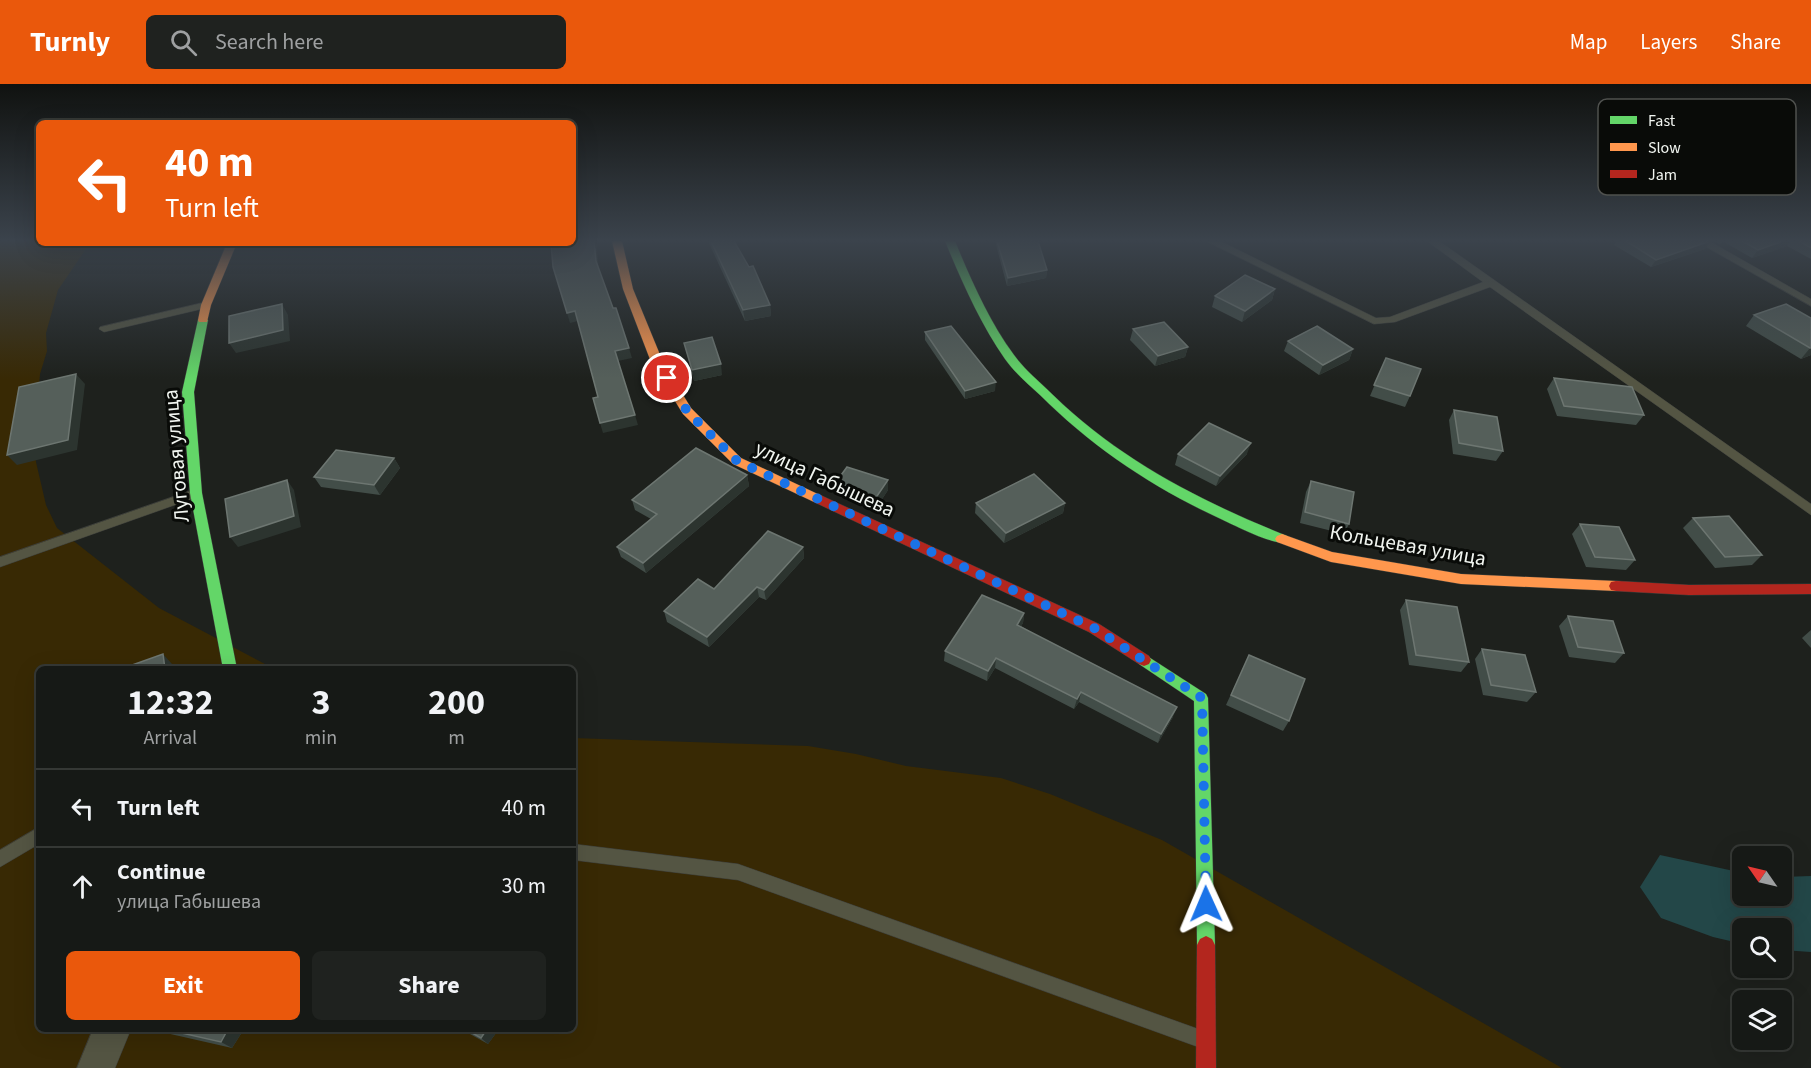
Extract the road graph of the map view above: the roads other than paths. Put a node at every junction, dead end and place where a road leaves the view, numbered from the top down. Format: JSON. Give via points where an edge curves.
{"nodes":[{"id":1,"x":214,"y":287,"type":"edge"},
{"id":2,"x":628,"y":287,"type":"edge"},
{"id":3,"x":969,"y":287,"type":"edge"},
{"id":4,"x":1304,"y":287,"type":"edge"},
{"id":5,"x":1480,"y":287,"type":"edge"},
{"id":6,"x":1496,"y":287,"type":"edge"},
{"id":7,"x":1782,"y":287,"type":"edge"},
{"id":8,"x":1811,"y":303,"type":"edge"},
{"id":9,"x":206,"y":305,"type":"junction"},
{"id":10,"x":104,"y":329,"type":"dead end"},
{"id":11,"x":196,"y":493,"type":"junction"},
{"id":12,"x":1811,"y":510,"type":"edge"},
{"id":13,"x":0,"y":562,"type":"edge"},
{"id":14,"x":1811,"y":589,"type":"edge"},
{"id":15,"x":229,"y":666,"type":"edge"},
{"id":16,"x":36,"y":837,"type":"edge"},
{"id":17,"x":576,"y":852,"type":"edge"},
{"id":18,"x":0,"y":859,"type":"edge"},
{"id":19,"x":111,"y":1032,"type":"edge"},
{"id":20,"x":1208,"y":1041,"type":"junction"},
{"id":21,"x":96,"y":1068,"type":"edge"},
{"id":22,"x":1206,"y":1068,"type":"edge"}],
"edges":[{"from":1,"to":9,"type":"street","name":"Луговая улица"},
{"from":2,"to":20,"type":"street","name":"улица Габышева","via":[[657,362],[687,411],[737,461],[1094,628],[1202,698]]},
{"from":3,"to":14,"type":"street","name":"Кольцевая улица","via":[[1009,357],[1063,413],[1133,468],[1224,517],[1331,557],[1461,579],[1677,589]]},
{"from":4,"to":5,"type":"lane","via":[[1374,321],[1391,320]]},
{"from":6,"to":12,"type":"lane"},
{"from":7,"to":8,"type":"lane"},
{"from":9,"to":10,"type":"lane"},
{"from":9,"to":11,"type":"street","name":"Луговая улица","via":[[188,392]]},
{"from":11,"to":13,"type":"lane"},
{"from":11,"to":15,"type":"street","name":"Луговая улица"},
{"from":16,"to":18,"type":"lane"},
{"from":17,"to":20,"type":"lane","via":[[738,872]]},
{"from":19,"to":21,"type":"street"},
{"from":20,"to":22,"type":"street"}]}
